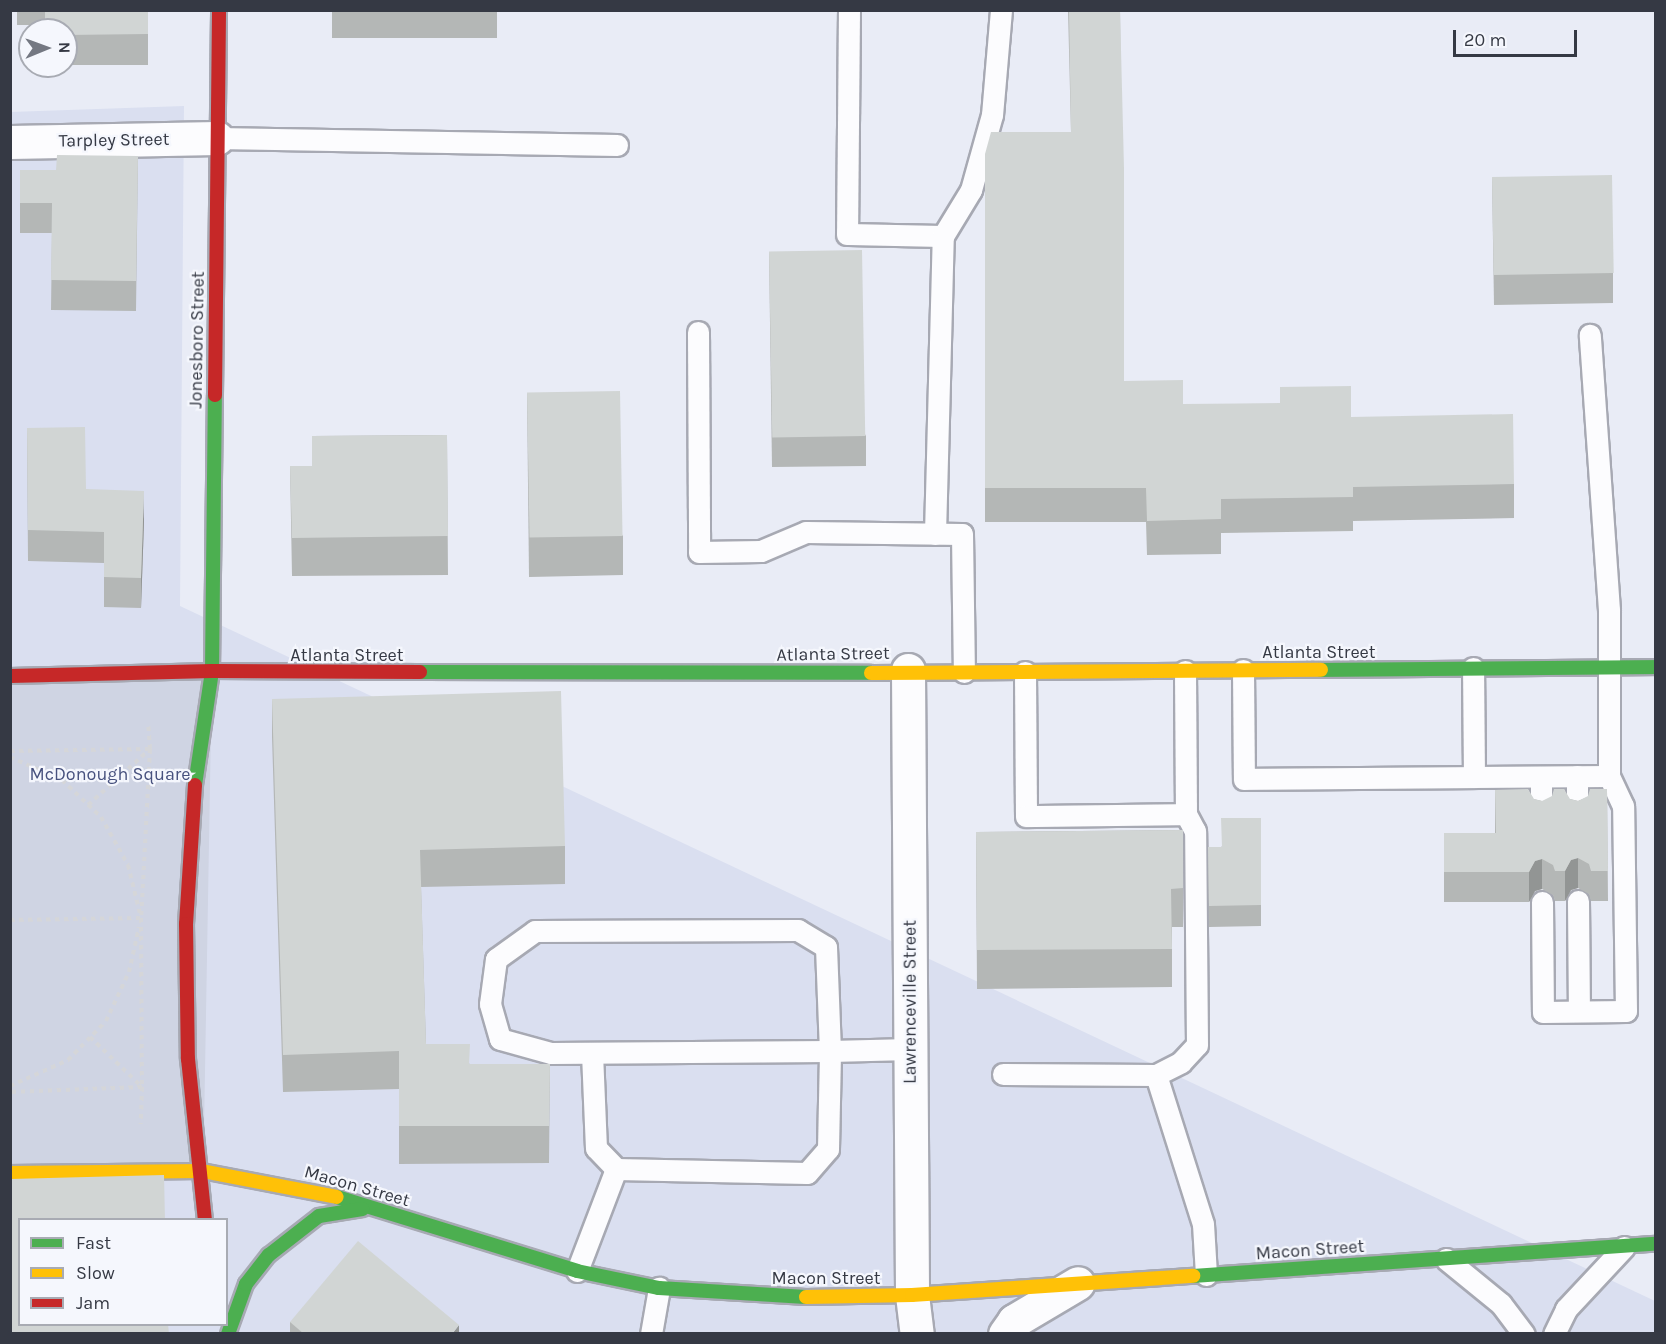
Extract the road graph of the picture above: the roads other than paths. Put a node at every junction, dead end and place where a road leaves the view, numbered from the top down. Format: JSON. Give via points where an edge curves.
{"nodes":[{"id":1,"x":219,"y":10,"type":"edge"},
{"id":2,"x":849,"y":10,"type":"edge"},
{"id":3,"x":1001,"y":10,"type":"edge"},
{"id":4,"x":217,"y":138,"type":"junction"},
{"id":5,"x":10,"y":142,"type":"edge"},
{"id":6,"x":617,"y":145,"type":"dead end"},
{"id":7,"x":943,"y":236,"type":"junction"},
{"id":8,"x":698,"y":332,"type":"dead end"},
{"id":9,"x":1590,"y":335,"type":"dead end"},
{"id":10,"x":935,"y":534,"type":"junction"},
{"id":11,"x":1473,"y":668,"type":"junction"},
{"id":12,"x":1608,"y":668,"type":"junction"},
{"id":13,"x":1656,"y":668,"type":"edge"},
{"id":14,"x":908,"y":670,"type":"junction"},
{"id":15,"x":1185,"y":670,"type":"junction"},
{"id":16,"x":1243,"y":670,"type":"junction"},
{"id":17,"x":212,"y":671,"type":"junction"},
{"id":18,"x":964,"y":672,"type":"junction"},
{"id":19,"x":1025,"y":672,"type":"junction"},
{"id":20,"x":10,"y":676,"type":"edge"},
{"id":21,"x":1577,"y":776,"type":"junction"},
{"id":22,"x":1609,"y":776,"type":"junction"},
{"id":23,"x":1474,"y":777,"type":"junction"},
{"id":24,"x":1541,"y":777,"type":"junction"},
{"id":25,"x":1186,"y":814,"type":"junction"},
{"id":26,"x":1541,"y":819,"type":"edge"},
{"id":27,"x":1577,"y":819,"type":"edge"},
{"id":28,"x":1578,"y":901,"type":"dead end"},
{"id":29,"x":1542,"y":902,"type":"dead end"},
{"id":30,"x":1579,"y":1011,"type":"junction"},
{"id":31,"x":910,"y":1049,"type":"junction"},
{"id":32,"x":830,"y":1051,"type":"junction"},
{"id":33,"x":592,"y":1053,"type":"junction"},
{"id":34,"x":1004,"y":1074,"type":"dead end"},
{"id":35,"x":1156,"y":1075,"type":"junction"},
{"id":36,"x":616,"y":1169,"type":"junction"},
{"id":37,"x":202,"y":1171,"type":"junction"},
{"id":38,"x":10,"y":1173,"type":"edge"},
{"id":39,"x":370,"y":1207,"type":"junction"},
{"id":40,"x":206,"y":1218,"type":"edge"},
{"id":41,"x":1656,"y":1244,"type":"edge"},
{"id":42,"x":1624,"y":1246,"type":"junction"},
{"id":43,"x":1446,"y":1259,"type":"junction"},
{"id":44,"x":577,"y":1271,"type":"junction"},
{"id":45,"x":1206,"y":1275,"type":"junction"},
{"id":46,"x":1078,"y":1283,"type":"junction"},
{"id":47,"x":659,"y":1288,"type":"junction"},
{"id":48,"x":912,"y":1295,"type":"junction"},
{"id":49,"x":228,"y":1334,"type":"edge"},
{"id":50,"x":651,"y":1334,"type":"edge"},
{"id":51,"x":917,"y":1334,"type":"edge"},
{"id":52,"x":1005,"y":1334,"type":"edge"},
{"id":53,"x":1524,"y":1334,"type":"edge"},
{"id":54,"x":1554,"y":1334,"type":"edge"}],
"edges":[{"from":1,"to":4,"type":"main road","name":"Jonesboro Street"},
{"from":2,"to":7,"type":"lane","via":[[846,234]]},
{"from":3,"to":7,"type":"lane","via":[[992,115],[971,190]]},
{"from":4,"to":5,"type":"street","name":"Tarpley Street"},
{"from":4,"to":6,"type":"lane"},
{"from":4,"to":17,"type":"main road","name":"Jonesboro Street"},
{"from":7,"to":10,"type":"lane"},
{"from":8,"to":10,"type":"lane","via":[[699,552],[761,551],[806,532]]},
{"from":9,"to":12,"type":"lane","via":[[1609,610]]},
{"from":10,"to":18,"type":"lane","via":[[962,534]]},
{"from":11,"to":12,"type":"main road","name":"Atlanta Street"},
{"from":11,"to":16,"type":"main road","name":"Atlanta Street"},
{"from":11,"to":23,"type":"lane"},
{"from":12,"to":13,"type":"main road","name":"Atlanta Street"},
{"from":12,"to":22,"type":"lane"},
{"from":14,"to":17,"type":"main road","name":"Atlanta Street","via":[[738,674]]},
{"from":14,"to":18,"type":"main road","name":"Atlanta Street"},
{"from":14,"to":31,"type":"street","name":"Lawrenceville Street"},
{"from":15,"to":16,"type":"main road","name":"Atlanta Street"},
{"from":15,"to":19,"type":"main road","name":"Atlanta Street"},
{"from":15,"to":25,"type":"lane"},
{"from":16,"to":23,"type":"lane","via":[[1244,779]]},
{"from":17,"to":20,"type":"main road","name":"Atlanta Street"},
{"from":17,"to":37,"type":"main road","name":"Jonesboro Street","via":[[195,787],[186,924],[188,1059]]},
{"from":18,"to":19,"type":"main road","name":"Atlanta Street"},
{"from":19,"to":25,"type":"lane","via":[[1026,816]]},
{"from":21,"to":22,"type":"lane"},
{"from":21,"to":24,"type":"lane"},
{"from":21,"to":27,"type":"lane"},
{"from":22,"to":30,"type":"lane","via":[[1623,806],[1626,1011]]},
{"from":23,"to":24,"type":"lane"},
{"from":24,"to":26,"type":"lane"},
{"from":25,"to":35,"type":"lane","via":[[1195,831],[1197,1045],[1181,1062]]},
{"from":28,"to":30,"type":"lane"},
{"from":29,"to":30,"type":"lane","via":[[1543,1012]]},
{"from":31,"to":32,"type":"lane"},
{"from":31,"to":48,"type":"street","name":"Lawrenceville Street"},
{"from":32,"to":33,"type":"lane"},
{"from":32,"to":33,"type":"lane","via":[[826,947],[798,930],[535,931],[496,959],[490,1004],[500,1039],[551,1053]]},
{"from":32,"to":36,"type":"lane","via":[[828,1149],[807,1173]]},
{"from":33,"to":36,"type":"lane","via":[[596,1148]]},
{"from":34,"to":35,"type":"lane"},
{"from":35,"to":45,"type":"lane","via":[[1203,1224]]},
{"from":36,"to":44,"type":"lane"},
{"from":37,"to":38,"type":"main road","name":"Macon Street"},
{"from":37,"to":39,"type":"main road","name":"Macon Street","via":[[243,1176]]},
{"from":37,"to":40,"type":"main road","name":"Jonesboro Street"},
{"from":39,"to":44,"type":"main road","name":"Macon Street"},
{"from":39,"to":49,"type":"main road","via":[[319,1216],[269,1255],[246,1284]]},
{"from":41,"to":42,"type":"main road","name":"Macon Street"},
{"from":42,"to":43,"type":"main road","name":"Macon Street"},
{"from":42,"to":54,"type":"lane","via":[[1566,1309]]},
{"from":43,"to":45,"type":"main road","name":"Macon Street"},
{"from":43,"to":53,"type":"lane","via":[[1501,1304]]},
{"from":44,"to":47,"type":"main road","name":"Macon Street"},
{"from":45,"to":46,"type":"main road","name":"Macon Street"},
{"from":46,"to":48,"type":"main road","name":"Macon Street"},
{"from":46,"to":52,"type":"street","via":[[1014,1321]]},
{"from":47,"to":48,"type":"main road","name":"Macon Street","via":[[777,1298]]},
{"from":47,"to":50,"type":"lane"},
{"from":48,"to":51,"type":"street","name":"Lawrenceville Street"}]}
